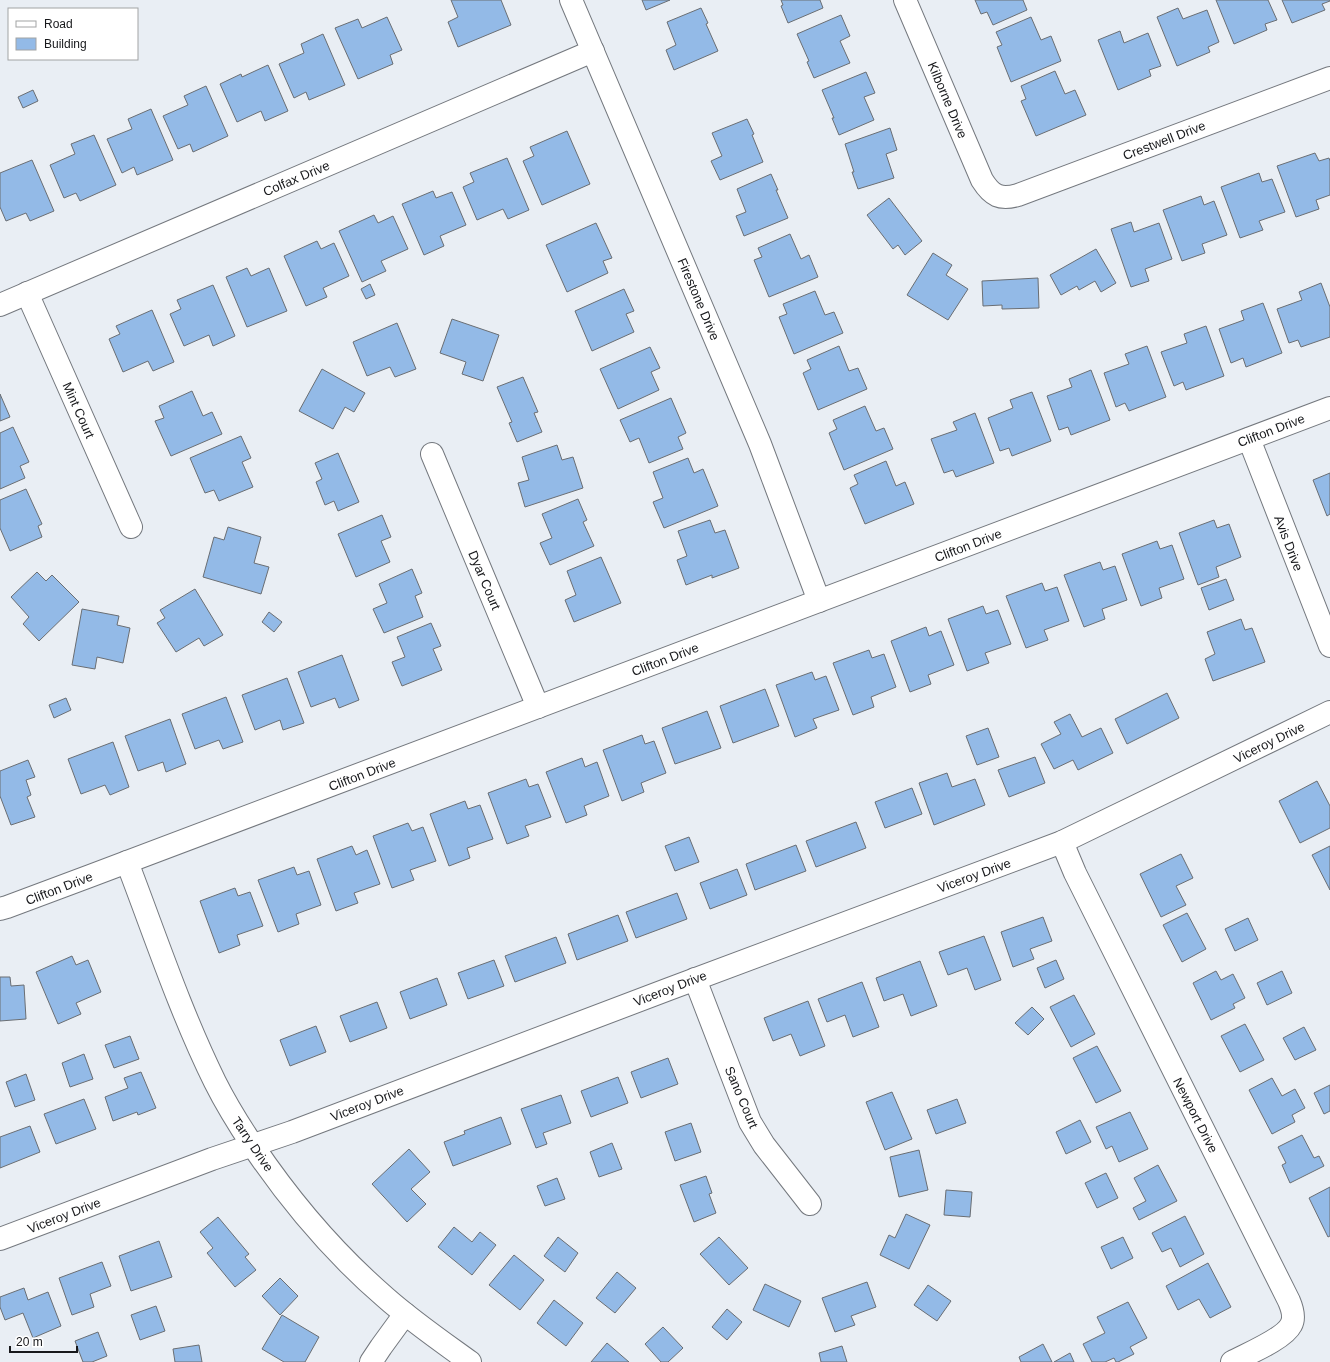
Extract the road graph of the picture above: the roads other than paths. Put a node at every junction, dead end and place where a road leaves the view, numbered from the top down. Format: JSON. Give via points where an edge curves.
{"nodes":[{"id":1,"x":571,"y":0,"type":"edge"},
{"id":2,"x":905,"y":0,"type":"edge"},
{"id":3,"x":593,"y":51,"type":"junction"},
{"id":4,"x":1330,"y":78,"type":"edge"},
{"id":5,"x":997,"y":196,"type":"joint"},
{"id":6,"x":27,"y":293,"type":"junction"},
{"id":7,"x":0,"y":305,"type":"edge"},
{"id":8,"x":1330,"y":408,"type":"edge"},
{"id":9,"x":1249,"y":439,"type":"junction"},
{"id":10,"x":432,"y":454,"type":"dead end"},
{"id":11,"x":131,"y":528,"type":"dead end"},
{"id":12,"x":819,"y":601,"type":"junction"},
{"id":13,"x":1330,"y":646,"type":"edge"},
{"id":14,"x":538,"y":707,"type":"junction"},
{"id":15,"x":1330,"y":712,"type":"edge"},
{"id":16,"x":1062,"y":842,"type":"junction"},
{"id":17,"x":127,"y":862,"type":"junction"},
{"id":18,"x":0,"y":909,"type":"edge"},
{"id":19,"x":695,"y":979,"type":"junction"},
{"id":20,"x":253,"y":1145,"type":"junction"},
{"id":21,"x":810,"y":1204,"type":"dead end"},
{"id":22,"x":0,"y":1239,"type":"edge"},
{"id":23,"x":405,"y":1314,"type":"junction"},
{"id":24,"x":371,"y":1362,"type":"edge"},
{"id":25,"x":470,"y":1362,"type":"edge"},
{"id":26,"x":1232,"y":1362,"type":"edge"}],
"edges":[{"from":1,"to":3,"type":"street","name":"Firestone Drive"},
{"from":2,"to":5,"type":"street","name":"Kilborne Drive","via":[[982,180]]},
{"from":3,"to":6,"type":"street","name":"Colfax Drive"},
{"from":3,"to":12,"type":"street","name":"Firestone Drive","via":[[760,444]]},
{"from":4,"to":5,"type":"street","name":"Crestwell Drive","via":[[1018,195]]},
{"from":6,"to":7,"type":"street","name":"Colfax Drive"},
{"from":6,"to":11,"type":"street","name":"Mint Court"},
{"from":8,"to":9,"type":"street","name":"Clifton Drive"},
{"from":9,"to":12,"type":"street","name":"Clifton Drive"},
{"from":9,"to":13,"type":"street","name":"Avis Drive"},
{"from":10,"to":14,"type":"street","name":"Dyar Court"},
{"from":12,"to":14,"type":"street","name":"Clifton Drive"},
{"from":14,"to":17,"type":"street","name":"Clifton Drive"},
{"from":15,"to":16,"type":"street","name":"Viceroy Drive"},
{"from":16,"to":19,"type":"street","name":"Viceroy Drive"},
{"from":16,"to":26,"type":"street","name":"Newport Drive","via":[[1289,1301],[1293,1314],[1292,1325],[1285,1333]]},
{"from":17,"to":18,"type":"street","name":"Clifton Drive"},
{"from":17,"to":20,"type":"street","name":"Tarry Drive","via":[[196,1041],[218,1089]]},
{"from":19,"to":20,"type":"street","name":"Viceroy Drive"},
{"from":19,"to":21,"type":"street","name":"Sano Court","via":[[750,1122],[764,1145]]},
{"from":20,"to":22,"type":"street","name":"Viceroy Drive"},
{"from":20,"to":23,"type":"street","name":"Tarry Drive","via":[[271,1173],[348,1263]]},
{"from":23,"to":24,"type":"street"},
{"from":23,"to":25,"type":"street","name":"Tarry Drive"}]}
